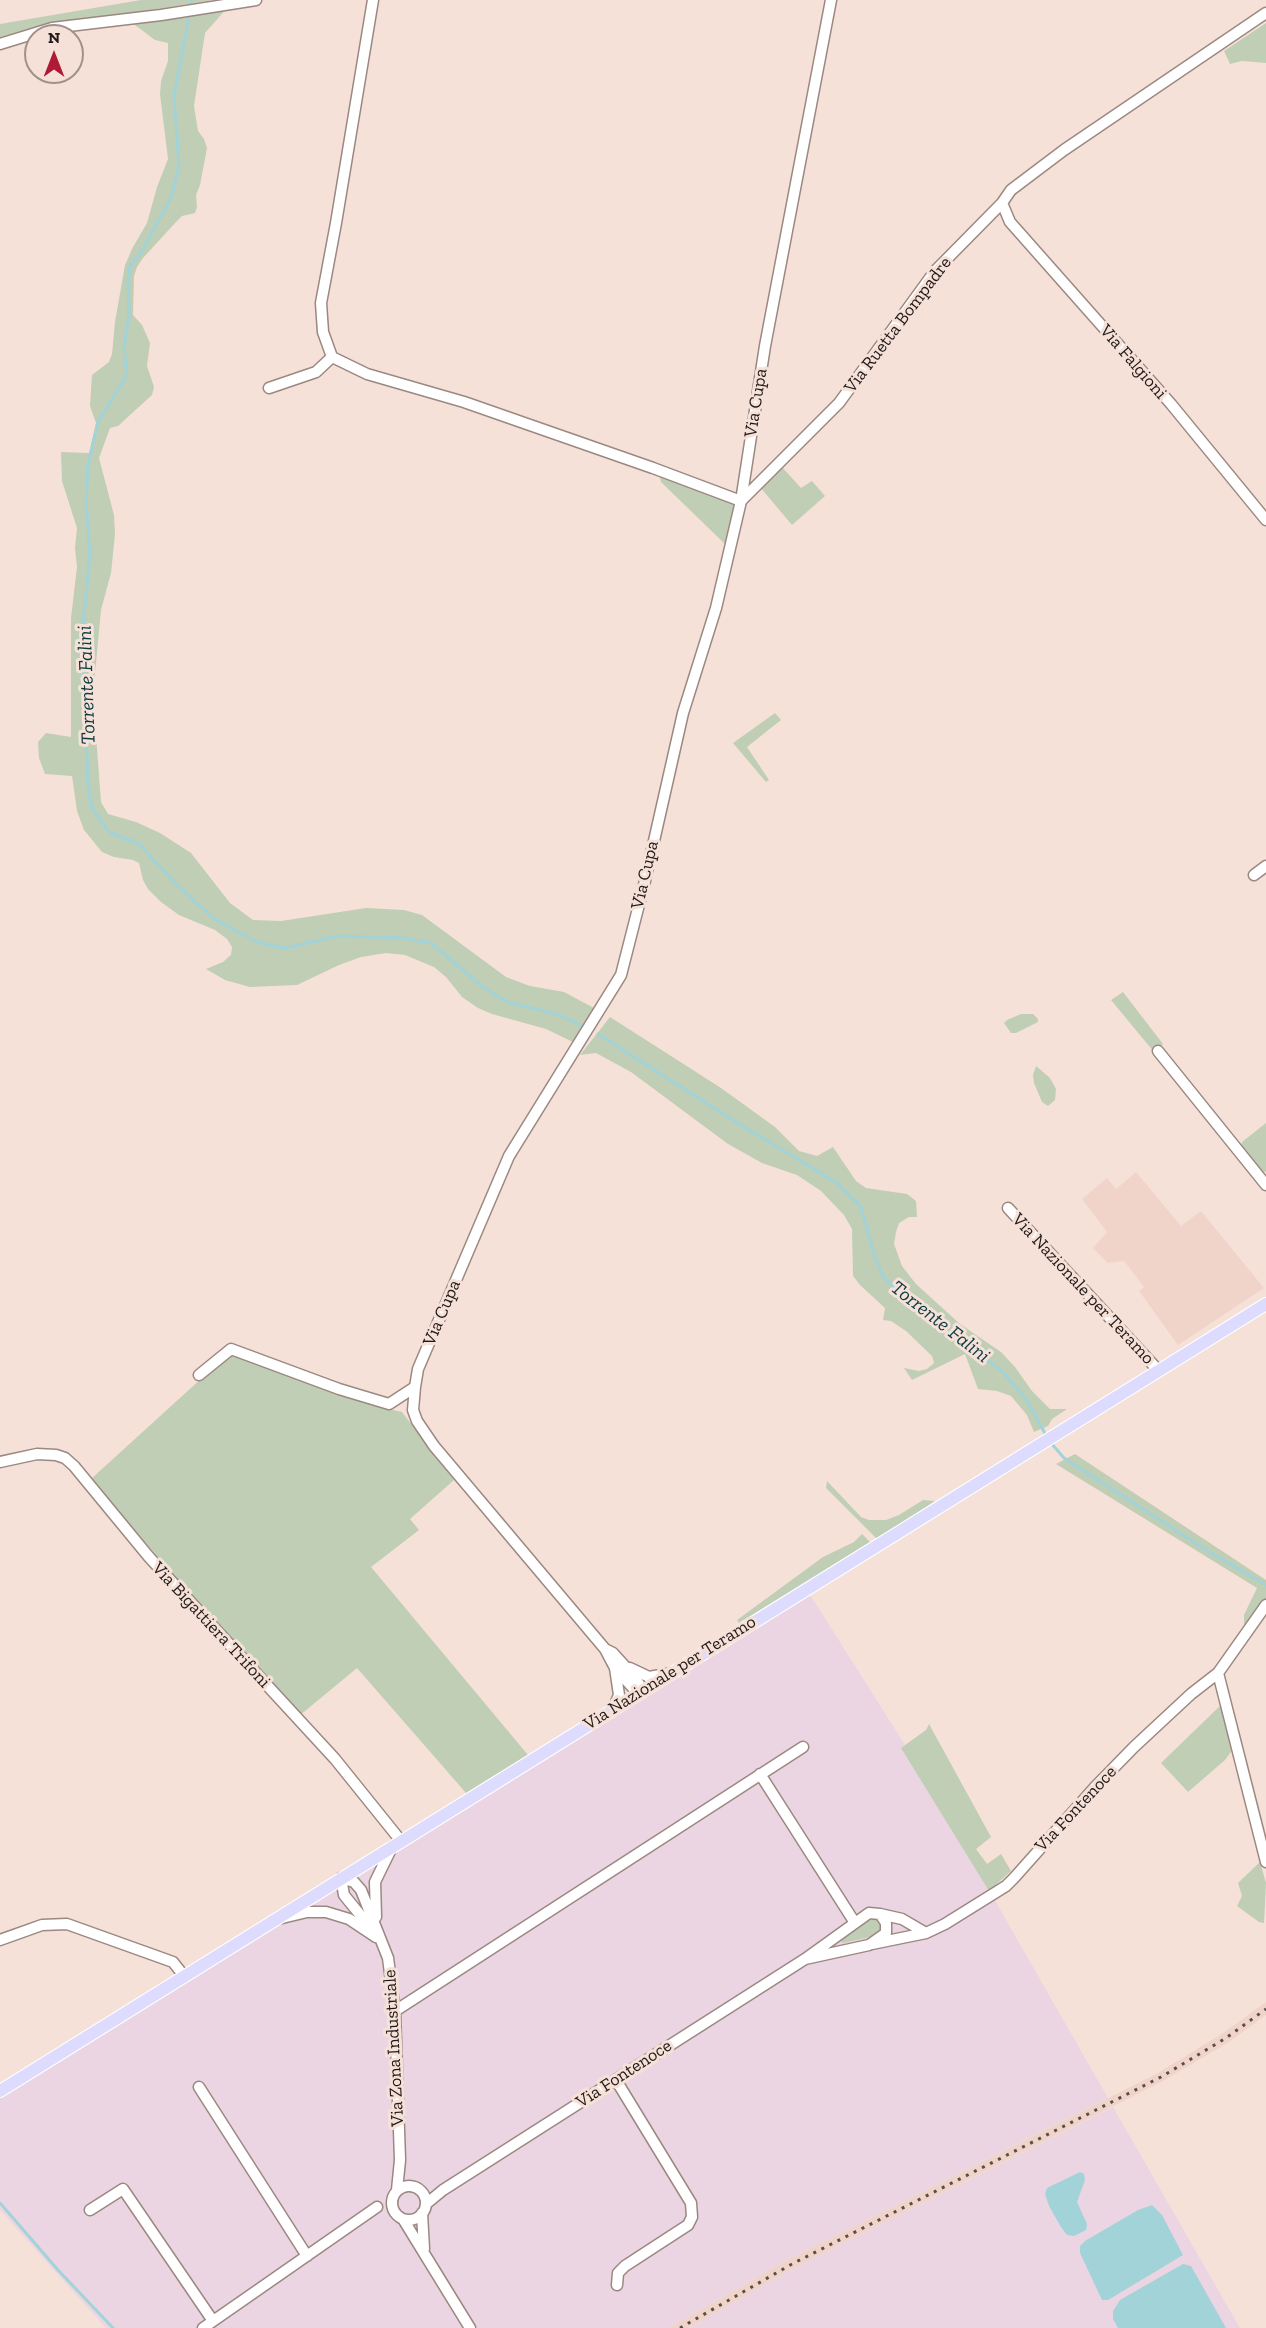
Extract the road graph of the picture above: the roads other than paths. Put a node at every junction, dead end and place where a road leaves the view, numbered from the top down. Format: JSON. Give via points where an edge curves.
{"nodes":[{"id":1,"x":256,"y":0,"type":"edge"},
{"id":2,"x":373,"y":0,"type":"edge"},
{"id":3,"x":831,"y":0,"type":"edge"},
{"id":4,"x":1266,"y":13,"type":"edge"},
{"id":5,"x":0,"y":44,"type":"edge"},
{"id":6,"x":1002,"y":203,"type":"junction"},
{"id":7,"x":332,"y":357,"type":"junction"},
{"id":8,"x":269,"y":388,"type":"dead end"},
{"id":9,"x":741,"y":501,"type":"junction"},
{"id":10,"x":1266,"y":520,"type":"edge"},
{"id":11,"x":1266,"y":866,"type":"edge"},
{"id":12,"x":1254,"y":874,"type":"dead end"},
{"id":13,"x":1158,"y":1051,"type":"dead end"},
{"id":14,"x":1266,"y":1185,"type":"edge"},
{"id":15,"x":1008,"y":1208,"type":"dead end"},
{"id":16,"x":1266,"y":1304,"type":"edge"},
{"id":17,"x":1158,"y":1370,"type":"junction"},
{"id":18,"x":199,"y":1375,"type":"dead end"},
{"id":19,"x":415,"y":1387,"type":"junction"},
{"id":20,"x":0,"y":1462,"type":"edge"},
{"id":21,"x":1266,"y":1605,"type":"edge"},
{"id":22,"x":620,"y":1666,"type":"junction"},
{"id":23,"x":673,"y":1672,"type":"junction"},
{"id":24,"x":1218,"y":1673,"type":"junction"},
{"id":25,"x":641,"y":1692,"type":"junction"},
{"id":26,"x":613,"y":1709,"type":"junction"},
{"id":27,"x":803,"y":1747,"type":"dead end"},
{"id":28,"x":760,"y":1774,"type":"junction"},
{"id":29,"x":397,"y":1844,"type":"junction"},
{"id":30,"x":1266,"y":1862,"type":"edge"},
{"id":31,"x":341,"y":1878,"type":"junction"},
{"id":32,"x":880,"y":1914,"type":"junction"},
{"id":33,"x":276,"y":1919,"type":"junction"},
{"id":34,"x":855,"y":1923,"type":"junction"},
{"id":35,"x":926,"y":1933,"type":"junction"},
{"id":36,"x":379,"y":1938,"type":"junction"},
{"id":37,"x":0,"y":1940,"type":"edge"},
{"id":38,"x":868,"y":1945,"type":"junction"},
{"id":39,"x":805,"y":1959,"type":"junction"},
{"id":40,"x":184,"y":1976,"type":"junction"},
{"id":41,"x":395,"y":2011,"type":"junction"},
{"id":42,"x":616,"y":2080,"type":"junction"},
{"id":43,"x":199,"y":2087,"type":"dead end"},
{"id":44,"x":0,"y":2091,"type":"edge"},
{"id":45,"x":400,"y":2160,"type":"junction"},
{"id":46,"x":416,"y":2188,"type":"junction"},
{"id":47,"x":443,"y":2190,"type":"junction"},
{"id":48,"x":394,"y":2193,"type":"junction"},
{"id":49,"x":377,"y":2207,"type":"junction"},
{"id":50,"x":424,"y":2209,"type":"junction"},
{"id":51,"x":90,"y":2210,"type":"dead end"},
{"id":52,"x":398,"y":2216,"type":"junction"},
{"id":53,"x":425,"y":2252,"type":"junction"},
{"id":54,"x":307,"y":2256,"type":"junction"},
{"id":55,"x":617,"y":2284,"type":"dead end"},
{"id":56,"x":213,"y":2321,"type":"junction"},
{"id":57,"x":203,"y":2328,"type":"edge"},
{"id":58,"x":471,"y":2328,"type":"edge"}],
"edges":[{"from":1,"to":5,"type":"street","via":[[52,28]]},
{"from":2,"to":7,"type":"street","via":[[321,303],[323,332]]},
{"from":3,"to":9,"type":"street","name":"Via Cupa","via":[[765,346]]},
{"from":4,"to":6,"type":"street","name":"Via Ruetta Bompadre","via":[[1064,150],[1011,190]]},
{"from":6,"to":9,"type":"street","name":"Via Ruetta Bompadre","via":[[935,271],[839,403]]},
{"from":6,"to":10,"type":"street","name":"Via Falgioni","via":[[1010,222],[1171,404]]},
{"from":7,"to":8,"type":"street","via":[[316,372]]},
{"from":7,"to":9,"type":"street","via":[[367,374],[464,402]]},
{"from":9,"to":19,"type":"street","name":"Via Cupa","via":[[716,608],[683,713],[621,975],[509,1156],[418,1369]]},
{"from":11,"to":12,"type":"street"},
{"from":13,"to":14,"type":"street"},
{"from":15,"to":17,"type":"street","name":"Via Nazionale per Teramo"},
{"from":16,"to":17,"type":"main road","name":"Via Nazionale per Teramo"},
{"from":17,"to":23,"type":"main road","name":"Via Nazionale per Teramo"},
{"from":18,"to":19,"type":"street","via":[[231,1349],[389,1404]]},
{"from":19,"to":22,"type":"street","name":"Via Cupa","via":[[413,1410],[434,1446]]},
{"from":20,"to":29,"type":"street","name":"Via Bigattiera Trifoni","via":[[37,1454],[56,1455],[74,1466],[149,1557],[335,1760]]},
{"from":21,"to":24,"type":"street","name":"Via Fontenoce"},
{"from":22,"to":23,"type":"street","via":[[649,1677]]},
{"from":22,"to":25,"type":"street","name":"Via Cupa","via":[[633,1688]]},
{"from":22,"to":26,"type":"street","name":"Via Cupa","via":[[619,1695]]},
{"from":23,"to":25,"type":"main road","name":"Via Nazionale per Teramo"},
{"from":24,"to":30,"type":"street"},
{"from":24,"to":35,"type":"street","name":"Via Fontenoce","via":[[1134,1747],[1006,1886]]},
{"from":25,"to":26,"type":"main road","name":"Via Nazionale per Teramo"},
{"from":26,"to":29,"type":"main road","name":"Via Nazionale per Teramo"},
{"from":27,"to":28,"type":"street"},
{"from":28,"to":34,"type":"street"},
{"from":28,"to":41,"type":"street"},
{"from":29,"to":31,"type":"main road","name":"Via Nazionale per Teramo"},
{"from":29,"to":36,"type":"street","via":[[375,1882]]},
{"from":31,"to":33,"type":"main road","name":"Via Nazionale per Teramo"},
{"from":31,"to":36,"type":"street","via":[[344,1895]]},
{"from":31,"to":36,"type":"street","via":[[354,1882],[361,1890]]},
{"from":32,"to":34,"type":"street","name":"Via Fontenoce","via":[[869,1913]]},
{"from":32,"to":35,"type":"street","via":[[902,1919]]},
{"from":32,"to":38,"type":"street","via":[[886,1923],[886,1933]]},
{"from":33,"to":36,"type":"street","via":[[326,1912],[349,1919]]},
{"from":33,"to":40,"type":"main road","name":"Via Nazionale per Teramo"},
{"from":34,"to":39,"type":"street","name":"Via Fontenoce"},
{"from":35,"to":38,"type":"street","name":"Via Fontenoce"},
{"from":36,"to":41,"type":"street","name":"Via Zona Industriale","via":[[388,1958]]},
{"from":37,"to":40,"type":"street","via":[[42,1925],[67,1924],[173,1962]]},
{"from":38,"to":39,"type":"street","name":"Via Fontenoce"},
{"from":39,"to":42,"type":"street","name":"Via Fontenoce"},
{"from":40,"to":44,"type":"main road","name":"Via Nazionale per Teramo"},
{"from":41,"to":45,"type":"street","name":"Via Zona Industriale"},
{"from":42,"to":47,"type":"street","name":"Via Fontenoce"},
{"from":42,"to":55,"type":"street","via":[[691,2203],[692,2217],[688,2225],[618,2272]]},
{"from":43,"to":54,"type":"street"},
{"from":45,"to":46,"type":"street","name":"Via Zona Industriale"},
{"from":45,"to":48,"type":"street","name":"Via Zona Industriale"},
{"from":46,"to":47,"type":"street"},
{"from":46,"to":48,"type":"street"},
{"from":46,"to":50,"type":"street","name":"Via Zona Industriale"},
{"from":47,"to":50,"type":"street","name":"Via Fontenoce"},
{"from":48,"to":49,"type":"street"},
{"from":48,"to":52,"type":"street","name":"Via Zona Industriale"},
{"from":49,"to":52,"type":"street"},
{"from":49,"to":54,"type":"street"},
{"from":50,"to":52,"type":"street","via":[[413,2219]]},
{"from":50,"to":53,"type":"street","name":"Via Zona Industriale"},
{"from":51,"to":56,"type":"street","via":[[123,2188]]},
{"from":52,"to":53,"type":"street"},
{"from":53,"to":58,"type":"street"},
{"from":54,"to":56,"type":"street"},
{"from":56,"to":57,"type":"street"}]}
